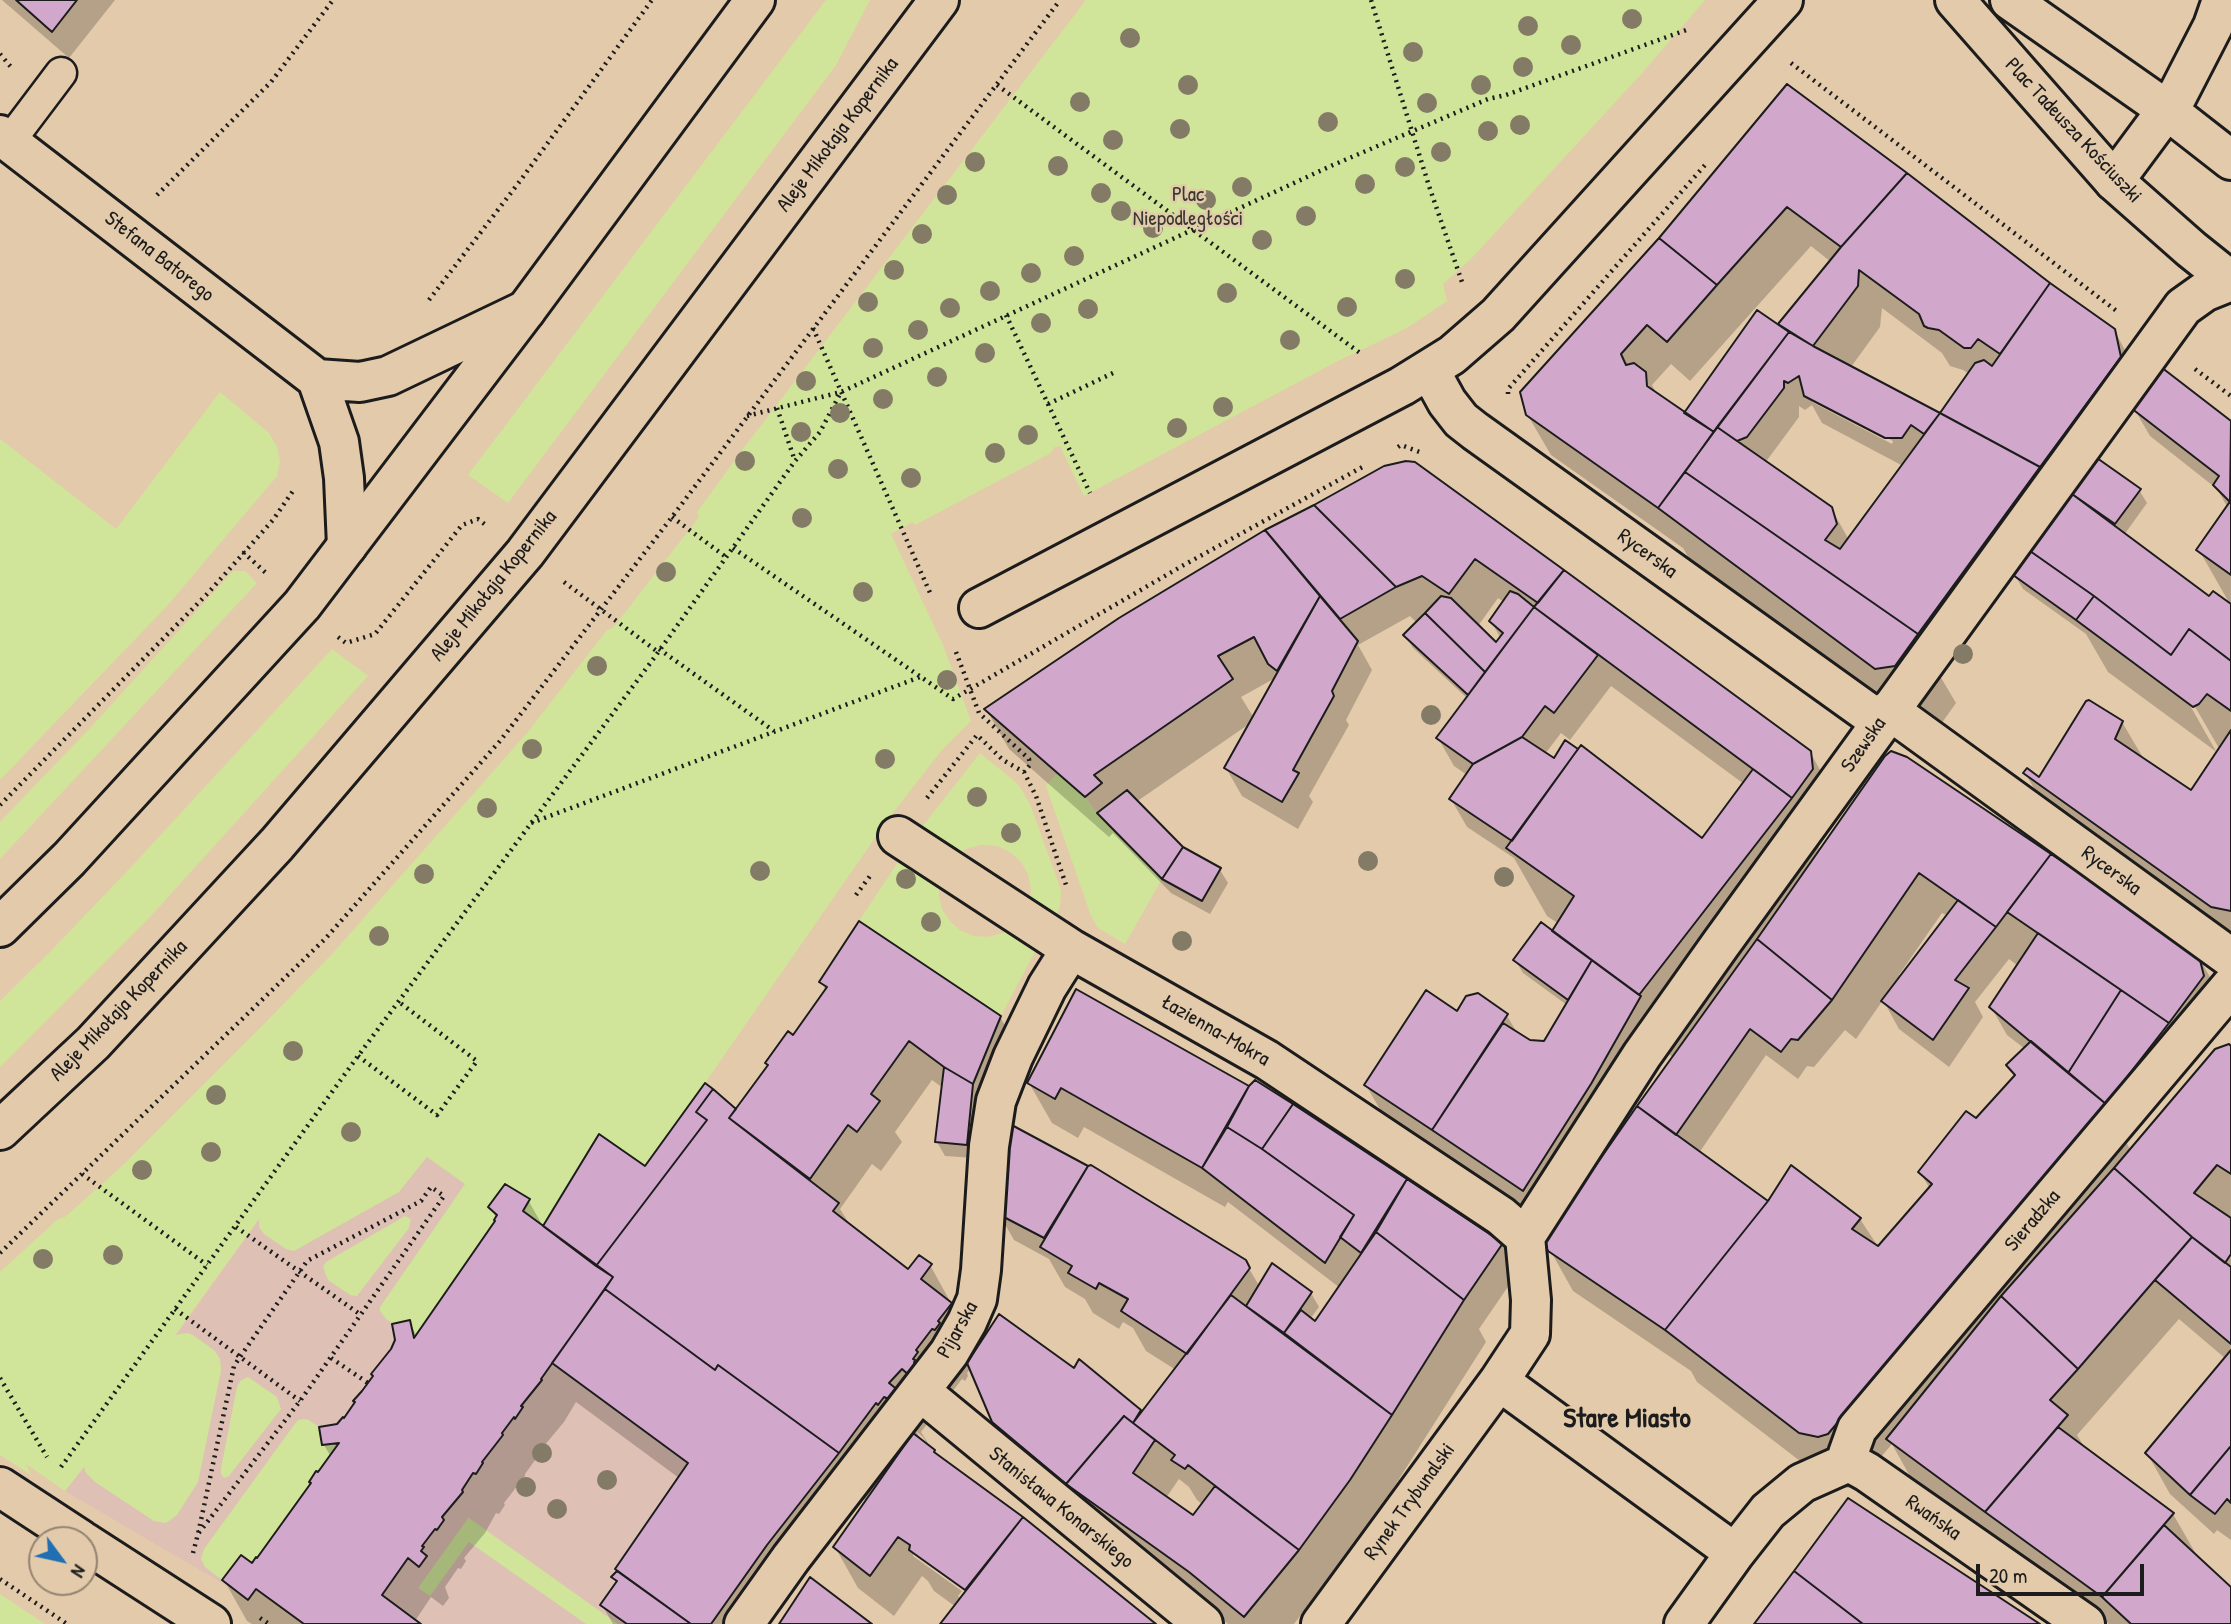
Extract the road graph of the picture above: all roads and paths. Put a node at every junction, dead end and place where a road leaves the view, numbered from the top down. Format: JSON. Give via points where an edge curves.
{"nodes":[{"id":1,"x":333,"y":0,"type":"edge"},
{"id":2,"x":652,"y":0,"type":"edge"},
{"id":3,"x":939,"y":0,"type":"edge"},
{"id":4,"x":1060,"y":0,"type":"edge"},
{"id":5,"x":1371,"y":0,"type":"edge"},
{"id":6,"x":1783,"y":0,"type":"edge"},
{"id":7,"x":1955,"y":0,"type":"edge"},
{"id":8,"x":2010,"y":0,"type":"edge"},
{"id":9,"x":2222,"y":0,"type":"edge"},
{"id":10,"x":753,"y":1,"type":"edge"},
{"id":11,"x":1692,"y":28,"type":"dead end"},
{"id":12,"x":1755,"y":31,"type":"junction"},
{"id":13,"x":61,"y":73,"type":"dead end"},
{"id":14,"x":997,"y":85,"type":"junction"},
{"id":15,"x":2167,"y":110,"type":"junction"},
{"id":16,"x":1413,"y":132,"type":"junction"},
{"id":17,"x":5,"y":139,"type":"edge"},
{"id":18,"x":2231,"y":160,"type":"edge"},
{"id":19,"x":2114,"y":181,"type":"junction"},
{"id":20,"x":154,"y":198,"type":"dead end"},
{"id":21,"x":1195,"y":230,"type":"junction"},
{"id":22,"x":2231,"y":281,"type":"edge"},
{"id":23,"x":423,"y":308,"type":"dead end"},
{"id":24,"x":526,"y":310,"type":"junction"},
{"id":25,"x":2122,"y":314,"type":"dead end"},
{"id":26,"x":1006,"y":315,"type":"junction"},
{"id":27,"x":812,"y":328,"type":"junction"},
{"id":28,"x":1479,"y":333,"type":"junction"},
{"id":29,"x":1113,"y":373,"type":"dead end"},
{"id":30,"x":1416,"y":378,"type":"junction"},
{"id":31,"x":317,"y":379,"type":"junction"},
{"id":32,"x":841,"y":392,"type":"junction"},
{"id":33,"x":1048,"y":404,"type":"junction"},
{"id":34,"x":777,"y":408,"type":"junction"},
{"id":35,"x":746,"y":416,"type":"junction"},
{"id":36,"x":795,"y":461,"type":"junction"},
{"id":37,"x":296,"y":475,"type":"dead end"},
{"id":38,"x":1093,"y":499,"type":"dead end"},
{"id":39,"x":672,"y":517,"type":"junction"},
{"id":40,"x":347,"y":546,"type":"junction"},
{"id":41,"x":733,"y":548,"type":"junction"},
{"id":42,"x":243,"y":552,"type":"junction"},
{"id":43,"x":525,"y":553,"type":"junction"},
{"id":44,"x":726,"y":557,"type":"junction"},
{"id":45,"x":935,"y":604,"type":"dead end"},
{"id":46,"x":302,"y":606,"type":"junction"},
{"id":47,"x":979,"y":608,"type":"dead end"},
{"id":48,"x":600,"y":609,"type":"junction"},
{"id":49,"x":951,"y":642,"type":"dead end"},
{"id":50,"x":659,"y":650,"type":"junction"},
{"id":51,"x":919,"y":677,"type":"junction"},
{"id":52,"x":953,"y":699,"type":"dead end"},
{"id":53,"x":1885,"y":716,"type":"junction"},
{"id":54,"x":775,"y":732,"type":"junction"},
{"id":55,"x":977,"y":735,"type":"dead end"},
{"id":56,"x":1014,"y":768,"type":"dead end"},
{"id":57,"x":1024,"y":772,"type":"dead end"},
{"id":58,"x":0,"y":805,"type":"edge"},
{"id":59,"x":531,"y":823,"type":"junction"},
{"id":60,"x":898,"y":836,"type":"dead end"},
{"id":61,"x":0,"y":927,"type":"edge"},
{"id":62,"x":1071,"y":948,"type":"junction"},
{"id":63,"x":2231,"y":958,"type":"edge"},
{"id":64,"x":2231,"y":986,"type":"edge"},
{"id":65,"x":399,"y":1002,"type":"junction"},
{"id":66,"x":358,"y":1056,"type":"junction"},
{"id":67,"x":0,"y":1130,"type":"edge"},
{"id":68,"x":82,"y":1174,"type":"junction"},
{"id":69,"x":235,"y":1227,"type":"junction"},
{"id":70,"x":1525,"y":1237,"type":"junction"},
{"id":71,"x":0,"y":1253,"type":"edge"},
{"id":72,"x":207,"y":1265,"type":"junction"},
{"id":73,"x":300,"y":1272,"type":"junction"},
{"id":74,"x":175,"y":1309,"type":"junction"},
{"id":75,"x":361,"y":1315,"type":"junction"},
{"id":76,"x":240,"y":1357,"type":"junction"},
{"id":77,"x":331,"y":1358,"type":"junction"},
{"id":78,"x":0,"y":1378,"type":"edge"},
{"id":79,"x":1499,"y":1381,"type":"junction"},
{"id":80,"x":368,"y":1383,"type":"dead end"},
{"id":81,"x":920,"y":1391,"type":"junction"},
{"id":82,"x":300,"y":1401,"type":"junction"},
{"id":83,"x":49,"y":1461,"type":"dead end"},
{"id":84,"x":1849,"y":1462,"type":"junction"},
{"id":85,"x":56,"y":1473,"type":"dead end"},
{"id":86,"x":0,"y":1487,"type":"edge"},
{"id":87,"x":60,"y":1526,"type":"edge"},
{"id":88,"x":198,"y":1534,"type":"junction"},
{"id":89,"x":98,"y":1551,"type":"edge"},
{"id":90,"x":1735,"y":1553,"type":"junction"},
{"id":91,"x":191,"y":1559,"type":"dead end"},
{"id":92,"x":0,"y":1579,"type":"edge"},
{"id":93,"x":67,"y":1624,"type":"edge"},
{"id":94,"x":211,"y":1624,"type":"edge"},
{"id":95,"x":744,"y":1624,"type":"edge"},
{"id":96,"x":1203,"y":1624,"type":"edge"},
{"id":97,"x":1321,"y":1624,"type":"edge"},
{"id":98,"x":1684,"y":1624,"type":"edge"},
{"id":99,"x":2085,"y":1624,"type":"edge"}],
"edges":[{"from":1,"to":20,"type":"path","via":[[271,82]]},
{"from":2,"to":23,"type":"path"},
{"from":3,"to":43,"type":"street","name":"Aleje Mikołaja Kopernika"},
{"from":4,"to":14,"type":"path"},
{"from":5,"to":16,"type":"path"},
{"from":6,"to":12,"type":"street"},
{"from":7,"to":19,"type":"street","name":"Plac Tadeusza Kościuszki"},
{"from":8,"to":15,"type":"street"},
{"from":9,"to":15,"type":"street","via":[[2196,62]]},
{"from":10,"to":24,"type":"street"},
{"from":11,"to":16,"type":"path","via":[[1488,99]]},
{"from":12,"to":25,"type":"path"},
{"from":12,"to":28,"type":"street"},
{"from":13,"to":17,"type":"lane"},
{"from":14,"to":21,"type":"path"},
{"from":14,"to":27,"type":"path"},
{"from":15,"to":18,"type":"street"},
{"from":15,"to":19,"type":"street"},
{"from":16,"to":21,"type":"path"},
{"from":16,"to":28,"type":"path"},
{"from":17,"to":31,"type":"street","name":"Stefana Batorego"},
{"from":19,"to":22,"type":"street","name":"Plac Tadeusza Kościuszki"},
{"from":21,"to":26,"type":"path"},
{"from":21,"to":30,"type":"path"},
{"from":22,"to":53,"type":"street","name":"Szewska","via":[[2183,307]]},
{"from":24,"to":31,"type":"street","via":[[388,376],[360,382]]},
{"from":24,"to":40,"type":"street"},
{"from":26,"to":32,"type":"path"},
{"from":26,"to":33,"type":"path"},
{"from":27,"to":32,"type":"path"},
{"from":27,"to":35,"type":"path"},
{"from":28,"to":30,"type":"street"},
{"from":29,"to":33,"type":"path"},
{"from":30,"to":47,"type":"street"},
{"from":30,"to":53,"type":"street","name":"Rycerska","via":[[1475,431]]},
{"from":31,"to":40,"type":"street","via":[[339,442]]},
{"from":32,"to":34,"type":"path"},
{"from":32,"to":36,"type":"path","via":[[821,432]]},
{"from":32,"to":45,"type":"path"},
{"from":33,"to":38,"type":"path"},
{"from":34,"to":35,"type":"path"},
{"from":34,"to":36,"type":"path"},
{"from":35,"to":39,"type":"path"},
{"from":36,"to":41,"type":"path"},
{"from":37,"to":42,"type":"path","via":[[295,488],[273,520]]},
{"from":39,"to":44,"type":"path"},
{"from":39,"to":48,"type":"path"},
{"from":40,"to":46,"type":"street"},
{"from":41,"to":44,"type":"path"},
{"from":41,"to":51,"type":"path"},
{"from":42,"to":46,"type":"path"},
{"from":42,"to":58,"type":"path"},
{"from":43,"to":46,"type":"path","via":[[478,519],[462,525],[375,634],[346,643]]},
{"from":43,"to":48,"type":"path"},
{"from":43,"to":67,"type":"street","name":"Aleje Mikołaja Kopernika","via":[[277,844],[93,1043]]},
{"from":44,"to":50,"type":"path"},
{"from":46,"to":61,"type":"street"},
{"from":48,"to":50,"type":"path"},
{"from":48,"to":68,"type":"path","via":[[500,741],[325,939]]},
{"from":49,"to":57,"type":"path","via":[[979,713],[1030,759]]},
{"from":50,"to":54,"type":"path"},
{"from":50,"to":59,"type":"path"},
{"from":51,"to":52,"type":"path"},
{"from":51,"to":54,"type":"path"},
{"from":53,"to":63,"type":"street","name":"Rycerska"},
{"from":53,"to":70,"type":"street","name":"Szewska","via":[[1642,1055]]},
{"from":54,"to":59,"type":"path"},
{"from":55,"to":56,"type":"path"},
{"from":59,"to":65,"type":"path"},
{"from":60,"to":62,"type":"street","name":"Łazienna-Mokra"},
{"from":62,"to":70,"type":"street","name":"Łazienna-Mokra","via":[[1267,1060],[1501,1216]]},
{"from":62,"to":81,"type":"street","name":"Pijarska","via":[[1047,987],[996,1101],[977,1299],[948,1353]]},
{"from":64,"to":84,"type":"street","name":"Sieradzka","via":[[1857,1429]]},
{"from":65,"to":66,"type":"path"},
{"from":65,"to":66,"type":"path","via":[[477,1061],[437,1115]]},
{"from":66,"to":69,"type":"path"},
{"from":68,"to":71,"type":"path"},
{"from":68,"to":72,"type":"path"},
{"from":69,"to":72,"type":"path"},
{"from":69,"to":73,"type":"path"},
{"from":70,"to":79,"type":"street","name":"Rynek Trybunalski","via":[[1530,1334]]},
{"from":72,"to":74,"type":"path"},
{"from":73,"to":75,"type":"path"},
{"from":73,"to":75,"type":"path","via":[[307,1261],[421,1200],[430,1187],[443,1196]]},
{"from":73,"to":76,"type":"path"},
{"from":74,"to":76,"type":"path"},
{"from":74,"to":85,"type":"path"},
{"from":75,"to":77,"type":"path"},
{"from":76,"to":82,"type":"path"},
{"from":76,"to":88,"type":"path","via":[[234,1366]]},
{"from":77,"to":80,"type":"path"},
{"from":77,"to":82,"type":"path"},
{"from":78,"to":83,"type":"path"},
{"from":79,"to":90,"type":"street"},
{"from":79,"to":97,"type":"street","name":"Rynek Trybunalski"},
{"from":81,"to":95,"type":"street","name":"Pijarska"},
{"from":81,"to":96,"type":"street","name":"Stanisława Konarskiego"},
{"from":82,"to":88,"type":"path"},
{"from":84,"to":90,"type":"street","via":[[1802,1483],[1768,1511]]},
{"from":84,"to":99,"type":"street","name":"Rwańska"},
{"from":86,"to":87,"type":"street"},
{"from":88,"to":91,"type":"path"},
{"from":89,"to":94,"type":"street"},
{"from":90,"to":98,"type":"street"},
{"from":92,"to":93,"type":"path"}]}
